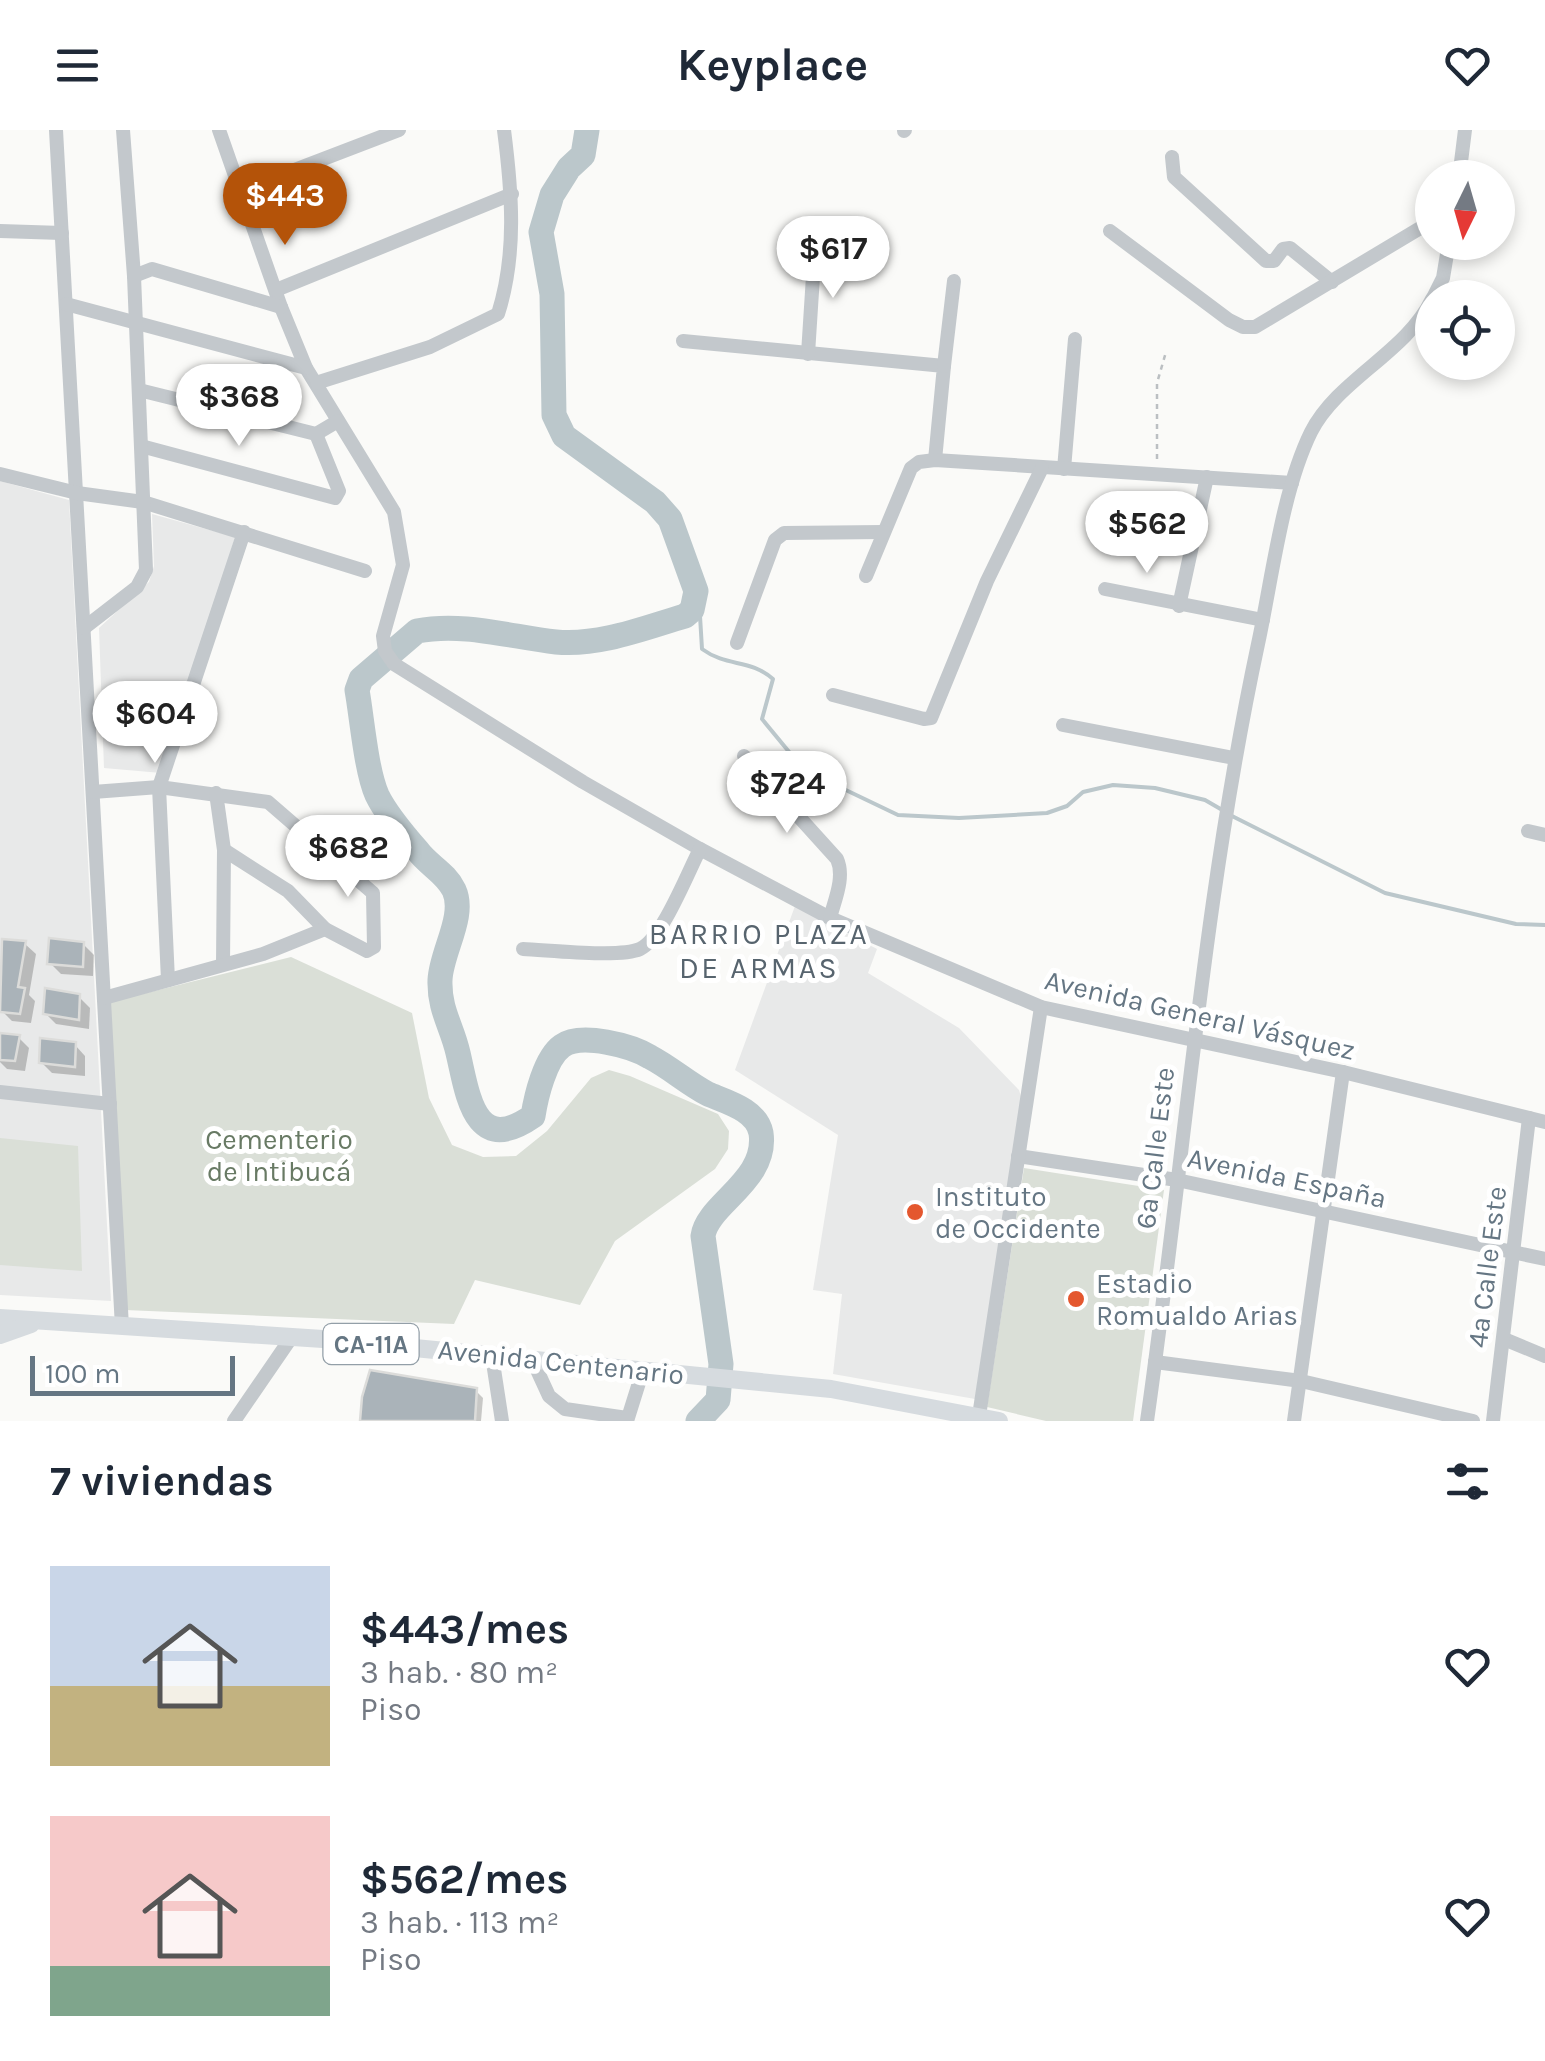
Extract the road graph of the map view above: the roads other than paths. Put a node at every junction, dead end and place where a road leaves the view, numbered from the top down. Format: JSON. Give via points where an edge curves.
{"nodes":[{"id":1,"x":56,"y":130,"type":"edge"},
{"id":2,"x":123,"y":130,"type":"edge"},
{"id":3,"x":220,"y":130,"type":"edge"},
{"id":4,"x":399,"y":130,"type":"edge"},
{"id":5,"x":504,"y":130,"type":"edge"},
{"id":6,"x":1465,"y":130,"type":"edge"},
{"id":7,"x":1172,"y":157,"type":"dead end"},
{"id":8,"x":1461,"y":160,"type":"edge"},
{"id":9,"x":242,"y":190,"type":"junction"},
{"id":10,"x":512,"y":194,"type":"junction"},
{"id":11,"x":0,"y":230,"type":"edge"},
{"id":12,"x":1110,"y":230,"type":"dead end"},
{"id":13,"x":1415,"y":231,"type":"edge"},
{"id":14,"x":62,"y":233,"type":"junction"},
{"id":15,"x":815,"y":245,"type":"dead end"},
{"id":16,"x":134,"y":276,"type":"junction"},
{"id":17,"x":954,"y":281,"type":"dead end"},
{"id":18,"x":1332,"y":282,"type":"junction"},
{"id":19,"x":276,"y":290,"type":"junction"},
{"id":20,"x":66,"y":304,"type":"junction"},
{"id":21,"x":281,"y":307,"type":"junction"},
{"id":22,"x":1415,"y":322,"type":"edge"},
{"id":23,"x":136,"y":324,"type":"junction"},
{"id":24,"x":1075,"y":339,"type":"dead end"},
{"id":25,"x":683,"y":341,"type":"dead end"},
{"id":26,"x":808,"y":354,"type":"junction"},
{"id":27,"x":944,"y":366,"type":"junction"},
{"id":28,"x":306,"y":368,"type":"junction"},
{"id":29,"x":316,"y":383,"type":"junction"},
{"id":30,"x":138,"y":390,"type":"junction"},
{"id":31,"x":338,"y":421,"type":"junction"},
{"id":32,"x":316,"y":434,"type":"junction"},
{"id":33,"x":141,"y":446,"type":"junction"},
{"id":34,"x":934,"y":460,"type":"junction"},
{"id":35,"x":1042,"y":468,"type":"junction"},
{"id":36,"x":1064,"y":469,"type":"junction"},
{"id":37,"x":0,"y":474,"type":"edge"},
{"id":38,"x":1206,"y":478,"type":"junction"},
{"id":39,"x":1292,"y":483,"type":"junction"},
{"id":40,"x":77,"y":493,"type":"junction"},
{"id":41,"x":143,"y":502,"type":"junction"},
{"id":42,"x":244,"y":532,"type":"junction"},
{"id":43,"x":883,"y":532,"type":"junction"},
{"id":44,"x":365,"y":571,"type":"dead end"},
{"id":45,"x":866,"y":576,"type":"dead end"},
{"id":46,"x":1105,"y":589,"type":"dead end"},
{"id":47,"x":1179,"y":606,"type":"junction"},
{"id":48,"x":1263,"y":620,"type":"junction"},
{"id":49,"x":84,"y":628,"type":"junction"},
{"id":50,"x":737,"y":643,"type":"dead end"},
{"id":51,"x":833,"y":695,"type":"dead end"},
{"id":52,"x":1062,"y":724,"type":"dead end"},
{"id":53,"x":744,"y":756,"type":"dead end"},
{"id":54,"x":1234,"y":758,"type":"junction"},
{"id":55,"x":158,"y":788,"type":"junction"},
{"id":56,"x":93,"y":792,"type":"junction"},
{"id":57,"x":216,"y":793,"type":"junction"},
{"id":58,"x":1528,"y":831,"type":"dead end"},
{"id":59,"x":1545,"y":834,"type":"edge"},
{"id":60,"x":700,"y":849,"type":"junction"},
{"id":61,"x":224,"y":850,"type":"junction"},
{"id":62,"x":830,"y":918,"type":"junction"},
{"id":63,"x":325,"y":929,"type":"junction"},
{"id":64,"x":523,"y":949,"type":"dead end"},
{"id":65,"x":223,"y":964,"type":"junction"},
{"id":66,"x":168,"y":980,"type":"junction"},
{"id":67,"x":104,"y":998,"type":"junction"},
{"id":68,"x":1040,"y":1007,"type":"junction"},
{"id":69,"x":1193,"y":1038,"type":"junction"},
{"id":70,"x":1343,"y":1072,"type":"junction"},
{"id":71,"x":0,"y":1092,"type":"edge"},
{"id":72,"x":110,"y":1104,"type":"junction"},
{"id":73,"x":1530,"y":1118,"type":"junction"},
{"id":74,"x":1545,"y":1122,"type":"edge"},
{"id":75,"x":1018,"y":1156,"type":"junction"},
{"id":76,"x":1177,"y":1180,"type":"junction"},
{"id":77,"x":1324,"y":1210,"type":"junction"},
{"id":78,"x":1515,"y":1252,"type":"junction"},
{"id":79,"x":1545,"y":1259,"type":"edge"},
{"id":80,"x":0,"y":1318,"type":"edge"},
{"id":81,"x":36,"y":1322,"type":"junction"},
{"id":82,"x":122,"y":1327,"type":"junction"},
{"id":83,"x":0,"y":1335,"type":"edge"},
{"id":84,"x":291,"y":1338,"type":"junction"},
{"id":85,"x":1504,"y":1339,"type":"junction"},
{"id":86,"x":492,"y":1356,"type":"junction"},
{"id":87,"x":1545,"y":1356,"type":"edge"},
{"id":88,"x":532,"y":1360,"type":"junction"},
{"id":89,"x":1155,"y":1362,"type":"junction"},
{"id":90,"x":643,"y":1370,"type":"junction"},
{"id":91,"x":1302,"y":1381,"type":"junction"},
{"id":92,"x":923,"y":1414,"type":"edge"},
{"id":93,"x":979,"y":1416,"type":"junction"},
{"id":94,"x":627,"y":1420,"type":"edge"},
{"id":95,"x":234,"y":1421,"type":"edge"},
{"id":96,"x":502,"y":1421,"type":"edge"},
{"id":97,"x":999,"y":1421,"type":"edge"},
{"id":98,"x":1147,"y":1421,"type":"edge"},
{"id":99,"x":1294,"y":1421,"type":"edge"},
{"id":100,"x":1473,"y":1421,"type":"edge"},
{"id":101,"x":1493,"y":1421,"type":"edge"}],
"edges":[{"from":1,"to":14,"type":"street"},
{"from":2,"to":16,"type":"street"},
{"from":3,"to":9,"type":"street","name":"Avenida General Vásquez"},
{"from":4,"to":9,"type":"street"},
{"from":5,"to":10,"type":"street"},
{"from":6,"to":8,"type":"street"},
{"from":7,"to":18,"type":"street","via":[[1174,177],[1266,262],[1290,248]]},
{"from":9,"to":19,"type":"street","name":"Avenida General Vásquez"},
{"from":10,"to":19,"type":"street"},
{"from":10,"to":29,"type":"street","via":[[506,289],[498,314],[430,346]]},
{"from":11,"to":14,"type":"street"},
{"from":12,"to":18,"type":"street","via":[[1243,327],[1272,320]]},
{"from":13,"to":18,"type":"street"},
{"from":14,"to":20,"type":"street"},
{"from":15,"to":26,"type":"street"},
{"from":16,"to":21,"type":"street","via":[[152,269]]},
{"from":16,"to":23,"type":"street"},
{"from":17,"to":27,"type":"street"},
{"from":19,"to":21,"type":"street","name":"Avenida General Vásquez"},
{"from":20,"to":23,"type":"street"},
{"from":20,"to":40,"type":"street"},
{"from":21,"to":28,"type":"street","name":"Avenida General Vásquez"},
{"from":22,"to":39,"type":"street","name":"6a Calle Este","via":[[1325,411]]},
{"from":23,"to":28,"type":"street"},
{"from":23,"to":30,"type":"street"},
{"from":24,"to":36,"type":"street"},
{"from":25,"to":26,"type":"street"},
{"from":26,"to":27,"type":"street"},
{"from":27,"to":34,"type":"street"},
{"from":28,"to":29,"type":"street","name":"Avenida General Vásquez"},
{"from":29,"to":31,"type":"street","name":"Avenida General Vásquez"},
{"from":30,"to":32,"type":"street"},
{"from":30,"to":33,"type":"street"},
{"from":31,"to":32,"type":"street"},
{"from":31,"to":60,"type":"street","name":"Avenida General Vásquez","via":[[394,512],[402,548],[384,636],[390,657]]},
{"from":32,"to":33,"type":"street","via":[[336,498]]},
{"from":33,"to":41,"type":"street"},
{"from":34,"to":35,"type":"street"},
{"from":34,"to":43,"type":"street","via":[[911,468]]},
{"from":35,"to":36,"type":"street"},
{"from":35,"to":51,"type":"street","via":[[931,718]]},
{"from":36,"to":38,"type":"street"},
{"from":37,"to":40,"type":"street"},
{"from":38,"to":39,"type":"street"},
{"from":38,"to":47,"type":"street"},
{"from":39,"to":48,"type":"street","name":"6a Calle Este"},
{"from":40,"to":41,"type":"street"},
{"from":40,"to":49,"type":"street"},
{"from":41,"to":42,"type":"street"},
{"from":41,"to":49,"type":"street","via":[[146,570],[137,587]]},
{"from":42,"to":44,"type":"street"},
{"from":42,"to":55,"type":"street"},
{"from":43,"to":45,"type":"street"},
{"from":43,"to":50,"type":"street","via":[[784,532],[775,540]]},
{"from":46,"to":47,"type":"street"},
{"from":47,"to":48,"type":"street"},
{"from":48,"to":54,"type":"street","name":"6a Calle Este"},
{"from":49,"to":56,"type":"street"},
{"from":52,"to":54,"type":"street"},
{"from":53,"to":62,"type":"street","via":[[837,858],[840,880]]},
{"from":54,"to":69,"type":"street","name":"6a Calle Este"},
{"from":55,"to":56,"type":"street"},
{"from":55,"to":57,"type":"street"},
{"from":55,"to":66,"type":"street"},
{"from":56,"to":67,"type":"street"},
{"from":57,"to":61,"type":"street"},
{"from":57,"to":63,"type":"street","via":[[268,802],[373,892],[371,950]]},
{"from":58,"to":59,"type":"street"},
{"from":60,"to":62,"type":"street","name":"Avenida General Vásquez"},
{"from":60,"to":64,"type":"street","via":[[643,948]]},
{"from":61,"to":63,"type":"street","via":[[288,892]]},
{"from":61,"to":65,"type":"street"},
{"from":62,"to":68,"type":"street","name":"Avenida General Vásquez"},
{"from":63,"to":65,"type":"street"},
{"from":65,"to":66,"type":"street"},
{"from":66,"to":67,"type":"street"},
{"from":67,"to":72,"type":"street"},
{"from":68,"to":69,"type":"street","name":"Avenida General Vásquez"},
{"from":68,"to":75,"type":"street"},
{"from":69,"to":70,"type":"street","name":"Avenida General Vásquez"},
{"from":69,"to":76,"type":"street","name":"6a Calle Este"},
{"from":70,"to":73,"type":"street","name":"Avenida General Vásquez"},
{"from":70,"to":77,"type":"street"},
{"from":71,"to":72,"type":"street"},
{"from":72,"to":82,"type":"street"},
{"from":73,"to":74,"type":"street","name":"Avenida General Vásquez"},
{"from":73,"to":78,"type":"street","name":"4a Calle Este"},
{"from":75,"to":76,"type":"street","name":"Avenida España"},
{"from":75,"to":93,"type":"street"},
{"from":76,"to":77,"type":"street","name":"Avenida España"},
{"from":76,"to":89,"type":"street","name":"6a Calle Este"},
{"from":77,"to":78,"type":"street","name":"Avenida España"},
{"from":77,"to":91,"type":"street"},
{"from":78,"to":79,"type":"street","name":"Avenida España"},
{"from":78,"to":85,"type":"street","name":"4a Calle Este"},
{"from":80,"to":81,"type":"main road","name":"Avenida Centenario","number":"CA-11A"},
{"from":81,"to":82,"type":"main road","name":"Avenida Centenario","number":"CA-11A"},
{"from":81,"to":83,"type":"main road"},
{"from":82,"to":84,"type":"main road","name":"Avenida Centenario","number":"CA-11A"},
{"from":84,"to":86,"type":"main road","name":"Avenida Centenario","number":"CA-11A"},
{"from":84,"to":95,"type":"street"},
{"from":85,"to":87,"type":"street"},
{"from":85,"to":101,"type":"street","name":"4a Calle Este"},
{"from":86,"to":88,"type":"main road","name":"Avenida Centenario","number":"CA-11A"},
{"from":86,"to":96,"type":"street"},
{"from":88,"to":90,"type":"main road","name":"Avenida Centenario","number":"CA-11A"},
{"from":88,"to":94,"type":"street","via":[[549,1396],[564,1409]]},
{"from":89,"to":91,"type":"street"},
{"from":89,"to":98,"type":"street","name":"6a Calle Este"},
{"from":90,"to":92,"type":"main road","name":"Avenida Centenario","number":"CA-11A","via":[[830,1389]]},
{"from":90,"to":94,"type":"street"},
{"from":91,"to":99,"type":"street"},
{"from":91,"to":100,"type":"street"},
{"from":92,"to":93,"type":"main road","name":"Avenida Centenario","number":"CA-11A"},
{"from":93,"to":97,"type":"main road","name":"Avenida Centenario","number":"CA-11A"}]}
